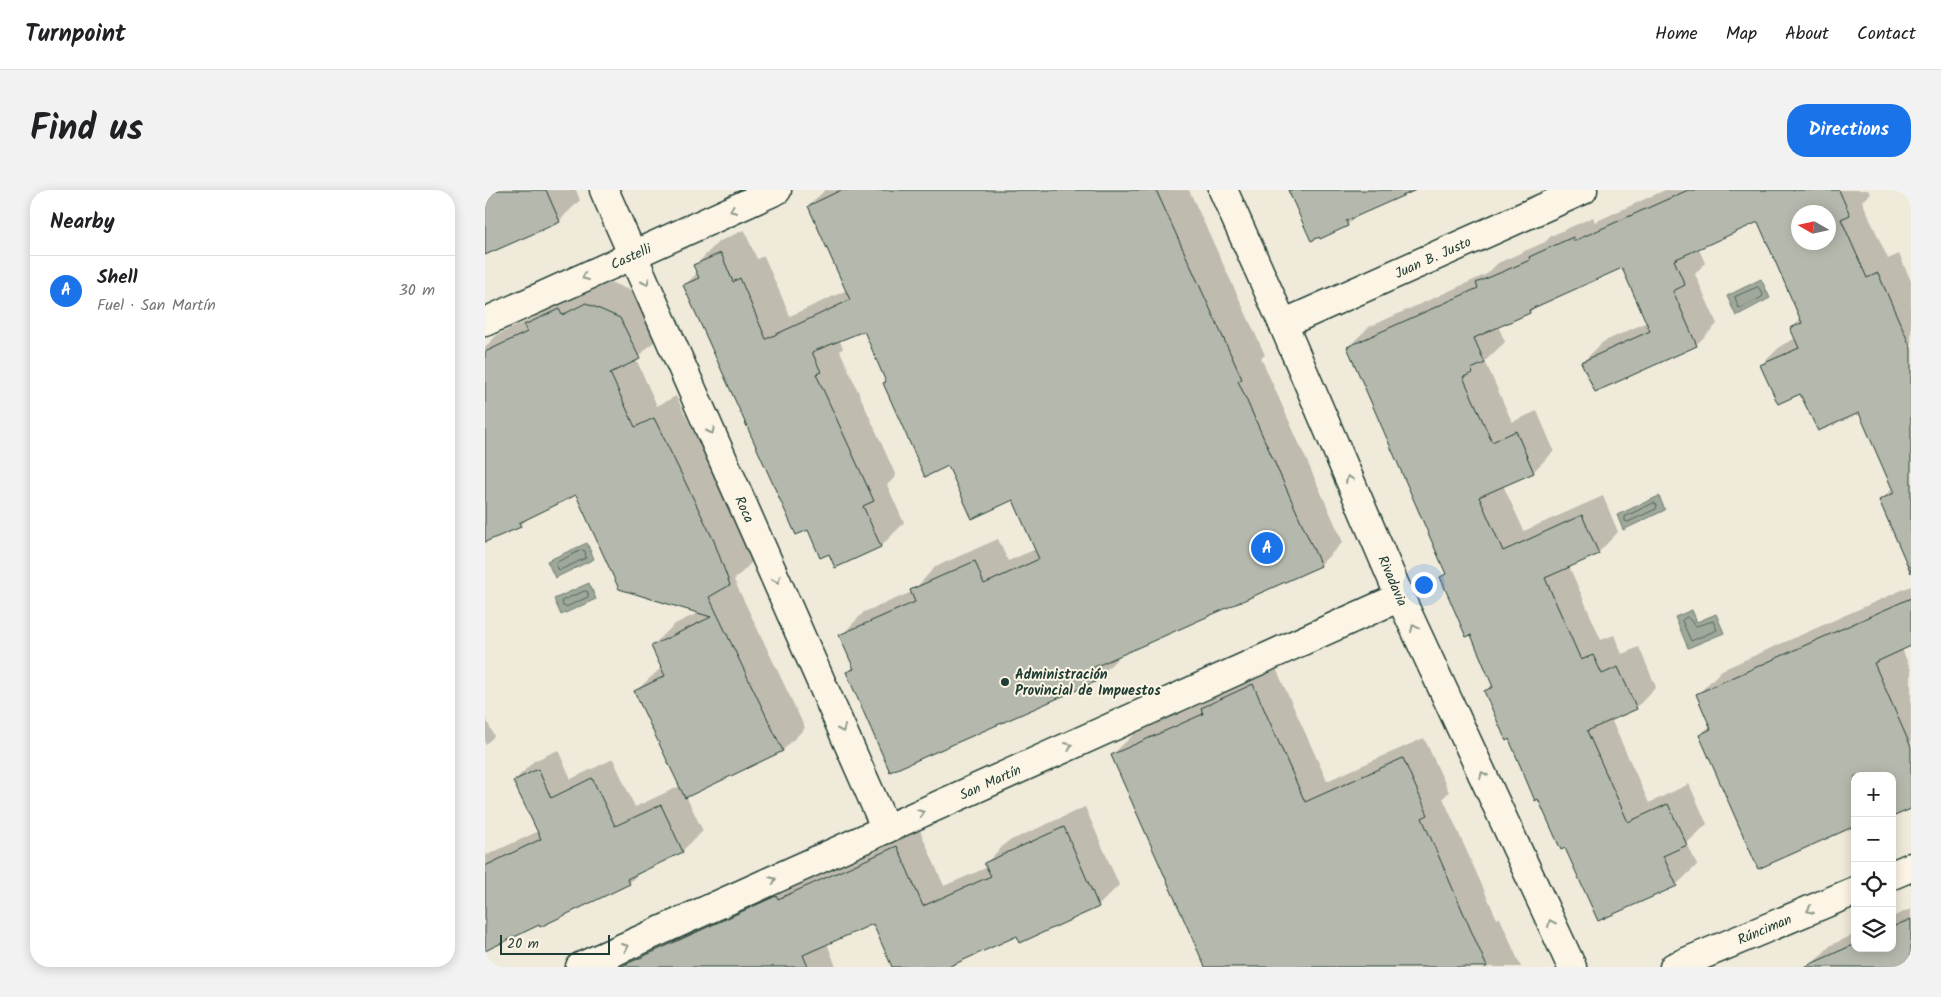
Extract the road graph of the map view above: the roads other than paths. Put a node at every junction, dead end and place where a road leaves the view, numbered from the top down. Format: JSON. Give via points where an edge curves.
{"nodes":[{"id":1,"x":604,"y":190,"type":"edge"},
{"id":2,"x":777,"y":190,"type":"edge"},
{"id":3,"x":1223,"y":190,"type":"edge"},
{"id":4,"x":1583,"y":190,"type":"edge"},
{"id":5,"x":634,"y":255,"type":"junction"},
{"id":6,"x":485,"y":322,"type":"edge"},
{"id":7,"x":1283,"y":324,"type":"junction"},
{"id":8,"x":1400,"y":598,"type":"junction"},
{"id":9,"x":886,"y":829,"type":"junction"},
{"id":10,"x":1911,"y":867,"type":"edge"},
{"id":11,"x":1896,"y":873,"type":"edge"},
{"id":12,"x":1851,"y":893,"type":"edge"},
{"id":13,"x":580,"y":967,"type":"edge"},
{"id":14,"x":1571,"y":967,"type":"edge"},
{"id":15,"x":1674,"y":967,"type":"edge"}],
"edges":[{"from":1,"to":5,"type":"street","name":"Roca"},
{"from":2,"to":5,"type":"street","name":"Castelli","one_way":true},
{"from":3,"to":7,"type":"street","name":"Rivadavia"},
{"from":4,"to":7,"type":"street","name":"Juan B. Justo"},
{"from":5,"to":6,"type":"street","name":"Castelli","one_way":true},
{"from":5,"to":9,"type":"street","name":"Roca","one_way":true},
{"from":8,"to":7,"type":"street","name":"Rivadavia","one_way":true},
{"from":9,"to":8,"type":"street","name":"San Martín","one_way":true},
{"from":14,"to":8,"type":"street","name":"Rivadavia","one_way":true},
{"from":13,"to":9,"type":"street","name":"San Martín","one_way":true},
{"from":10,"to":11,"type":"street"},
{"from":12,"to":15,"type":"street","name":"Rúnciman","one_way":true}]}
